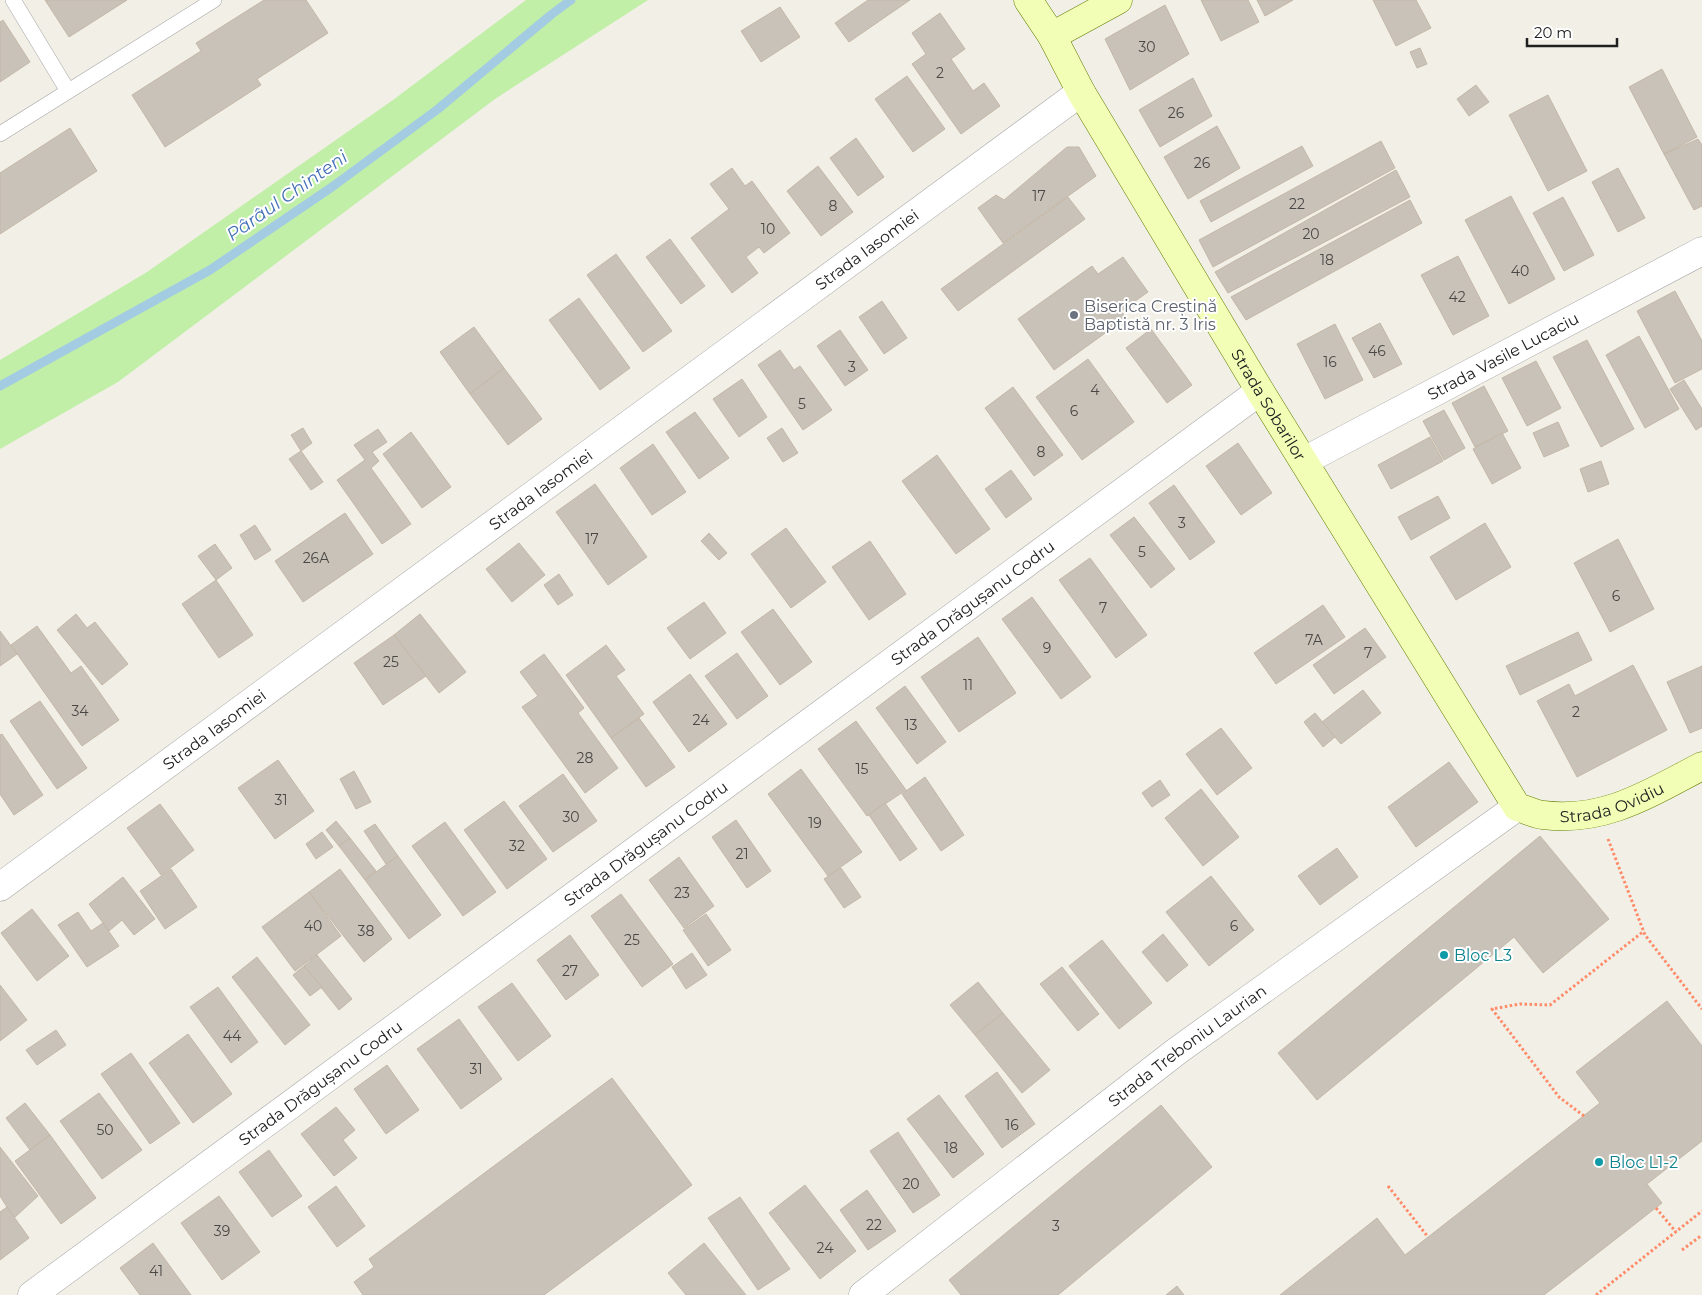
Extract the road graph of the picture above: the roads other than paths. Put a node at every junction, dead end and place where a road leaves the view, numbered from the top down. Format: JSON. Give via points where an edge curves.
{"nodes":[{"id":1,"x":13,"y":0,"type":"edge"},
{"id":2,"x":214,"y":0,"type":"edge"},
{"id":3,"x":1028,"y":0,"type":"edge"},
{"id":4,"x":1118,"y":0,"type":"edge"},
{"id":5,"x":1052,"y":36,"type":"junction"},
{"id":6,"x":68,"y":91,"type":"junction"},
{"id":7,"x":1081,"y":92,"type":"junction"},
{"id":8,"x":0,"y":134,"type":"edge"},
{"id":9,"x":1702,"y":251,"type":"edge"},
{"id":10,"x":1260,"y":391,"type":"junction"},
{"id":11,"x":1304,"y":461,"type":"junction"},
{"id":12,"x":1702,"y":766,"type":"edge"},
{"id":13,"x":1517,"y":806,"type":"junction"},
{"id":14,"x":0,"y":886,"type":"edge"},
{"id":15,"x":32,"y":1295,"type":"edge"},
{"id":16,"x":863,"y":1295,"type":"edge"}],
"edges":[{"from":1,"to":6,"type":"lane"},
{"from":2,"to":6,"type":"lane"},
{"from":3,"to":5,"type":"street","name":"Strada Sobarilor"},
{"from":4,"to":5,"type":"street"},
{"from":5,"to":7,"type":"street","name":"Strada Sobarilor"},
{"from":6,"to":8,"type":"lane"},
{"from":7,"to":10,"type":"street","name":"Strada Sobarilor"},
{"from":7,"to":14,"type":"street","name":"Strada Iasomiei"},
{"from":9,"to":11,"type":"street","name":"Strada Vasile Lucaciu"},
{"from":10,"to":11,"type":"street","name":"Strada Sobarilor"},
{"from":10,"to":15,"type":"street","name":"Strada Drăgușanu Codru"},
{"from":11,"to":13,"type":"street","name":"Strada Sobarilor"},
{"from":12,"to":13,"type":"street","name":"Strada Ovidiu","via":[[1613,810],[1576,817],[1541,815]]},
{"from":13,"to":16,"type":"street","name":"Strada Treboniu Laurian","via":[[1177,1051]]}]}
